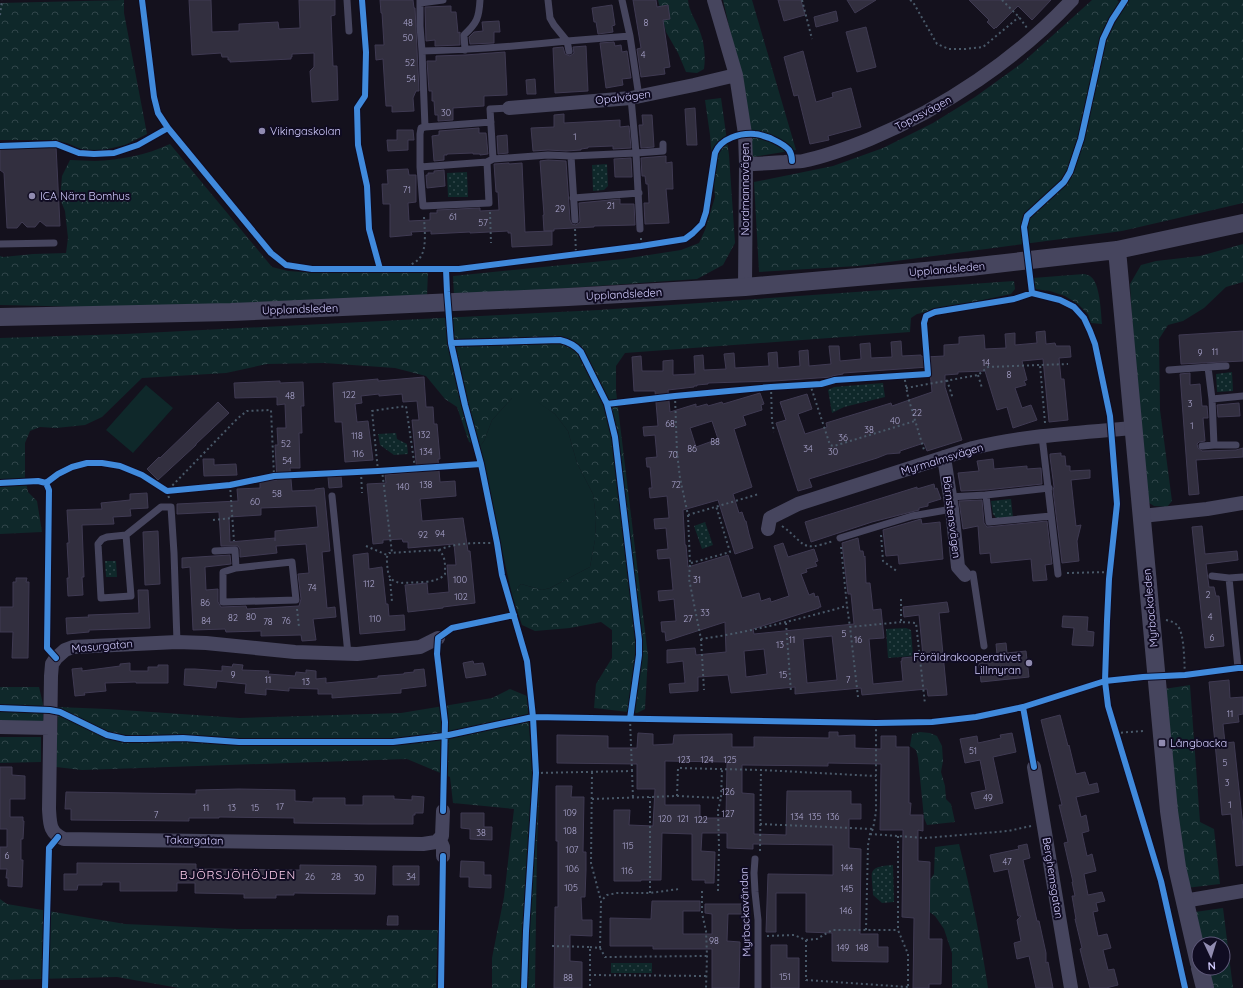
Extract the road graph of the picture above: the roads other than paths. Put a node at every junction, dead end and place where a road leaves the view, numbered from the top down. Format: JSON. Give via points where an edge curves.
{"nodes":[{"id":1,"x":347,"y":0,"type":"edge"},
{"id":2,"x":443,"y":0,"type":"edge"},
{"id":3,"x":480,"y":0,"type":"edge"},
{"id":4,"x":548,"y":0,"type":"edge"},
{"id":5,"x":622,"y":0,"type":"edge"},
{"id":6,"x":714,"y":0,"type":"edge"},
{"id":7,"x":1072,"y":0,"type":"edge"},
{"id":8,"x":420,"y":1,"type":"edge"},
{"id":9,"x":349,"y":31,"type":"dead end"},
{"id":10,"x":630,"y":36,"type":"junction"},
{"id":11,"x":567,"y":41,"type":"junction"},
{"id":12,"x":465,"y":50,"type":"junction"},
{"id":13,"x":422,"y":51,"type":"junction"},
{"id":14,"x":569,"y":51,"type":"dead end"},
{"id":15,"x":736,"y":75,"type":"junction"},
{"id":16,"x":635,"y":97,"type":"junction"},
{"id":17,"x":510,"y":108,"type":"joint"},
{"id":18,"x":491,"y":122,"type":"junction"},
{"id":19,"x":425,"y":127,"type":"junction"},
{"id":20,"x":662,"y":144,"type":"dead end"},
{"id":21,"x":636,"y":154,"type":"junction"},
{"id":22,"x":571,"y":156,"type":"junction"},
{"id":23,"x":490,"y":160,"type":"junction"},
{"id":24,"x":746,"y":164,"type":"junction"},
{"id":25,"x":420,"y":167,"type":"junction"},
{"id":26,"x":639,"y":193,"type":"junction"},
{"id":27,"x":573,"y":198,"type":"junction"},
{"id":28,"x":574,"y":220,"type":"road end"},
{"id":29,"x":1243,"y":223,"type":"edge"},
{"id":30,"x":640,"y":229,"type":"dead end"},
{"id":31,"x":54,"y":243,"type":"dead end"},
{"id":32,"x":0,"y":244,"type":"edge"},
{"id":33,"x":1117,"y":250,"type":"junction"},
{"id":34,"x":745,"y":287,"type":"junction"},
{"id":35,"x":0,"y":317,"type":"edge"},
{"id":36,"x":1226,"y":366,"type":"dead end"},
{"id":37,"x":1208,"y":367,"type":"junction"},
{"id":38,"x":1169,"y":370,"type":"dead end"},
{"id":39,"x":1243,"y":396,"type":"edge"},
{"id":40,"x":1212,"y":399,"type":"junction"},
{"id":41,"x":1133,"y":428,"type":"junction"},
{"id":42,"x":1044,"y":436,"type":"junction"},
{"id":43,"x":1214,"y":445,"type":"junction"},
{"id":44,"x":1236,"y":445,"type":"dead end"},
{"id":45,"x":1202,"y":446,"type":"dead end"},
{"id":46,"x":944,"y":457,"type":"junction"},
{"id":47,"x":1048,"y":488,"type":"junction"},
{"id":48,"x":986,"y":495,"type":"junction"},
{"id":49,"x":332,"y":496,"type":"dead end"},
{"id":50,"x":950,"y":503,"type":"junction"},
{"id":51,"x":1243,"y":503,"type":"edge"},
{"id":52,"x":1051,"y":516,"type":"junction"},
{"id":53,"x":1142,"y":516,"type":"junction"},
{"id":54,"x":769,"y":524,"type":"road end"},
{"id":55,"x":126,"y":535,"type":"junction"},
{"id":56,"x":840,"y":538,"type":"road end"},
{"id":57,"x":215,"y":551,"type":"dead end"},
{"id":58,"x":236,"y":568,"type":"junction"},
{"id":59,"x":1058,"y":574,"type":"road end"},
{"id":60,"x":969,"y":575,"type":"joint"},
{"id":61,"x":1212,"y":576,"type":"dead end"},
{"id":62,"x":1243,"y":576,"type":"edge"},
{"id":63,"x":1229,"y":578,"type":"junction"},
{"id":64,"x":438,"y":638,"type":"dead end"},
{"id":65,"x":177,"y":642,"type":"junction"},
{"id":66,"x":984,"y":646,"type":"dead end"},
{"id":67,"x":348,"y":654,"type":"junction"},
{"id":68,"x":1238,"y":668,"type":"dead end"},
{"id":69,"x":0,"y":727,"type":"edge"},
{"id":70,"x":50,"y":728,"type":"junction"},
{"id":71,"x":1034,"y":767,"type":"dead end"},
{"id":72,"x":443,"y":811,"type":"dead end"},
{"id":73,"x":440,"y":840,"type":"junction"},
{"id":74,"x":443,"y":856,"type":"dead end"},
{"id":75,"x":755,"y":859,"type":"dead end"},
{"id":76,"x":1243,"y":891,"type":"edge"},
{"id":77,"x":1184,"y":901,"type":"junction"},
{"id":78,"x":1192,"y":936,"type":"edge"},
{"id":79,"x":1202,"y":976,"type":"edge"},
{"id":80,"x":758,"y":988,"type":"edge"},
{"id":81,"x":1071,"y":988,"type":"edge"},
{"id":82,"x":1205,"y":988,"type":"edge"}],
"edges":[{"from":1,"to":9,"type":"lane"},
{"from":2,"to":8,"type":"lane"},
{"from":3,"to":12,"type":"lane","via":[[474,26],[464,35]]},
{"from":4,"to":11,"type":"lane","via":[[550,18]]},
{"from":5,"to":10,"type":"lane"},
{"from":6,"to":15,"type":"street","name":"Nordmannavägen"},
{"from":7,"to":24,"type":"street","name":"Topasvägen","via":[[1011,56],[956,95],[920,116],[890,131],[816,158]]},
{"from":8,"to":13,"type":"lane"},
{"from":10,"to":11,"type":"lane"},
{"from":10,"to":16,"type":"lane"},
{"from":11,"to":12,"type":"lane"},
{"from":11,"to":14,"type":"lane"},
{"from":12,"to":13,"type":"lane"},
{"from":13,"to":19,"type":"lane"},
{"from":15,"to":16,"type":"street","name":"Opalvägen"},
{"from":15,"to":24,"type":"street","name":"Nordmannavägen","via":[[744,128]]},
{"from":16,"to":17,"type":"street","name":"Opalvägen"},
{"from":16,"to":21,"type":"lane"},
{"from":17,"to":18,"type":"lane","via":[[490,109]]},
{"from":18,"to":19,"type":"lane"},
{"from":18,"to":23,"type":"lane"},
{"from":19,"to":25,"type":"lane","via":[[421,128],[420,134]]},
{"from":20,"to":21,"type":"lane","via":[[663,151]]},
{"from":21,"to":22,"type":"lane"},
{"from":21,"to":26,"type":"lane"},
{"from":22,"to":23,"type":"lane"},
{"from":22,"to":27,"type":"lane"},
{"from":23,"to":25,"type":"lane"},
{"from":23,"to":25,"type":"lane","via":[[489,202],[423,206]]},
{"from":24,"to":34,"type":"street","name":"Nordmannavägen"},
{"from":26,"to":27,"type":"lane"},
{"from":26,"to":30,"type":"lane"},
{"from":27,"to":28,"type":"lane"},
{"from":29,"to":33,"type":"street","name":"Upplandsleden"},
{"from":31,"to":32,"type":"lane"},
{"from":33,"to":34,"type":"street","name":"Upplandsleden","via":[[970,267]]},
{"from":33,"to":41,"type":"street","name":"Myrbackaleden"},
{"from":34,"to":35,"type":"street","name":"Upplandsleden","via":[[230,312]]},
{"from":36,"to":37,"type":"lane"},
{"from":37,"to":38,"type":"lane"},
{"from":37,"to":40,"type":"lane"},
{"from":39,"to":40,"type":"lane"},
{"from":40,"to":43,"type":"lane"},
{"from":41,"to":42,"type":"street","name":"Myrmalmsvägen"},
{"from":41,"to":53,"type":"street","name":"Myrbackaleden"},
{"from":42,"to":46,"type":"street","name":"Myrmalmsvägen","via":[[998,442]]},
{"from":42,"to":47,"type":"lane"},
{"from":43,"to":44,"type":"lane"},
{"from":43,"to":45,"type":"lane"},
{"from":46,"to":50,"type":"street","name":"Bärnstensvägen"},
{"from":46,"to":54,"type":"street","name":"Myrmalmsvägen","via":[[798,504]]},
{"from":47,"to":48,"type":"lane"},
{"from":47,"to":52,"type":"lane"},
{"from":48,"to":50,"type":"lane"},
{"from":48,"to":52,"type":"lane","via":[[989,522]]},
{"from":49,"to":67,"type":"lane"},
{"from":50,"to":56,"type":"lane"},
{"from":50,"to":60,"type":"street","name":"Bärnstensvägen","via":[[958,567]]},
{"from":51,"to":53,"type":"street"},
{"from":52,"to":59,"type":"lane"},
{"from":53,"to":77,"type":"street","name":"Myrbackaleden","via":[[1169,811]]},
{"from":55,"to":55,"type":"lane","via":[[107,537],[98,544],[101,598],[130,596]]},
{"from":55,"to":65,"type":"lane","via":[[161,507],[171,507]]},
{"from":57,"to":58,"type":"lane","via":[[235,550]]},
{"from":58,"to":58,"type":"lane","via":[[223,572],[223,602],[296,600],[292,562]]},
{"from":60,"to":66,"type":"lane"},
{"from":61,"to":63,"type":"lane"},
{"from":62,"to":63,"type":"lane"},
{"from":63,"to":68,"type":"lane"},
{"from":64,"to":67,"type":"street","name":"Masurgatan","via":[[420,647]]},
{"from":65,"to":67,"type":"street","name":"Masurgatan"},
{"from":65,"to":70,"type":"street","name":"Masurgatan","via":[[73,647],[65,650],[52,664]]},
{"from":69,"to":70,"type":"street"},
{"from":70,"to":73,"type":"street","name":"Takargatan","via":[[50,823],[54,833],[64,839],[423,844]]},
{"from":71,"to":81,"type":"street","name":"Berghemsgatan"},
{"from":72,"to":73,"type":"street"},
{"from":73,"to":74,"type":"street"},
{"from":75,"to":80,"type":"lane","name":"Myrbackavändan"},
{"from":76,"to":77,"type":"street"},
{"from":77,"to":78,"type":"street","name":"Myrbackaleden"},
{"from":79,"to":82,"type":"street"}]}
